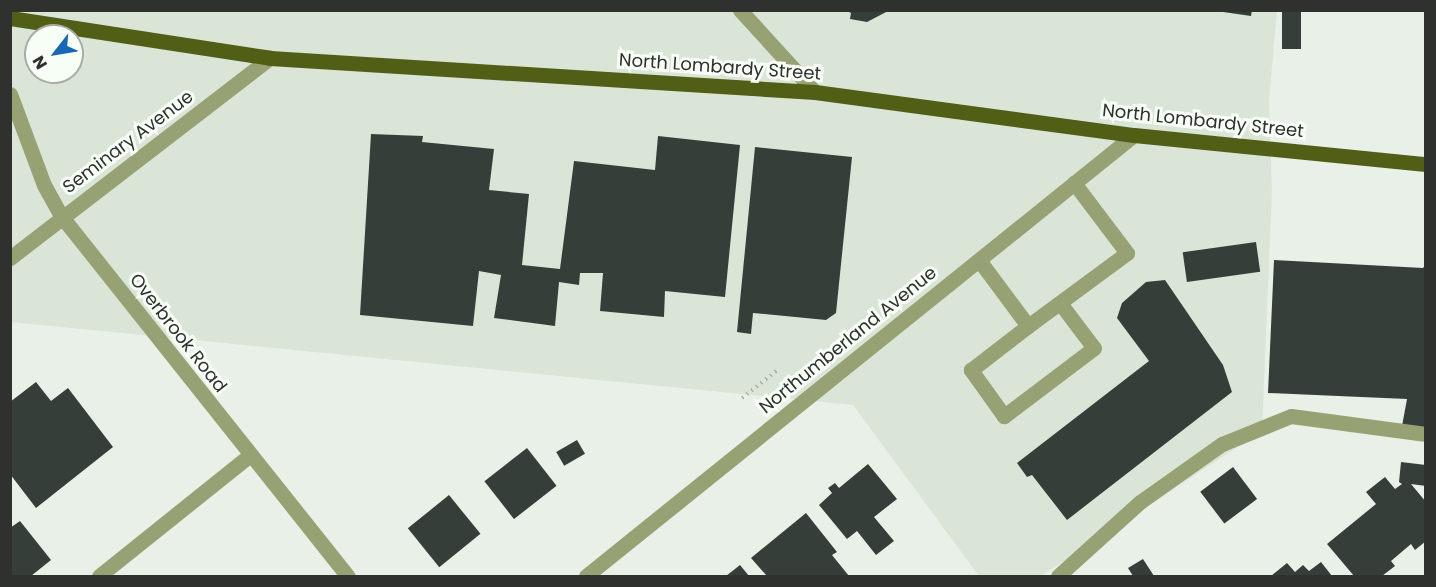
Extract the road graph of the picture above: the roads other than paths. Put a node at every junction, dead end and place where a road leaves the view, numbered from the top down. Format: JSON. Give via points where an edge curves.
{"nodes":[{"id":1,"x":740,"y":10,"type":"edge"},
{"id":2,"x":10,"y":18,"type":"edge"},
{"id":3,"x":270,"y":58,"type":"junction"},
{"id":4,"x":815,"y":92,"type":"junction"},
{"id":5,"x":10,"y":94,"type":"edge"},
{"id":6,"x":1134,"y":135,"type":"junction"},
{"id":7,"x":1425,"y":164,"type":"edge"},
{"id":8,"x":1074,"y":183,"type":"junction"},
{"id":9,"x":62,"y":217,"type":"junction"},
{"id":10,"x":10,"y":258,"type":"edge"},
{"id":11,"x":978,"y":260,"type":"junction"},
{"id":12,"x":1060,"y":303,"type":"junction"},
{"id":13,"x":1028,"y":326,"type":"junction"},
{"id":14,"x":1425,"y":434,"type":"edge"},
{"id":15,"x":250,"y":455,"type":"junction"},
{"id":16,"x":99,"y":576,"type":"edge"},
{"id":17,"x":348,"y":576,"type":"edge"},
{"id":18,"x":586,"y":576,"type":"edge"},
{"id":19,"x":1058,"y":576,"type":"edge"}],
"edges":[{"from":1,"to":4,"type":"street"},
{"from":2,"to":3,"type":"main road","name":"North Lombardy Street"},
{"from":3,"to":4,"type":"main road","name":"North Lombardy Street"},
{"from":3,"to":9,"type":"street","name":"Seminary Avenue"},
{"from":4,"to":6,"type":"main road","name":"North Lombardy Street"},
{"from":5,"to":9,"type":"street","name":"Overbrook Road","via":[[44,185]]},
{"from":6,"to":7,"type":"main road","name":"North Lombardy Street"},
{"from":6,"to":8,"type":"street","name":"Northumberland Avenue"},
{"from":8,"to":11,"type":"street","name":"Northumberland Avenue"},
{"from":8,"to":12,"type":"street","via":[[1126,253]]},
{"from":9,"to":10,"type":"street","name":"Seminary Avenue"},
{"from":9,"to":15,"type":"street","name":"Overbrook Road"},
{"from":11,"to":13,"type":"street"},
{"from":11,"to":18,"type":"street","name":"Northumberland Avenue"},
{"from":12,"to":13,"type":"street"},
{"from":12,"to":13,"type":"street","via":[[1094,348],[1005,416],[971,370]]},
{"from":14,"to":19,"type":"street","via":[[1291,416],[1222,444],[1140,502]]},
{"from":15,"to":16,"type":"street"},
{"from":15,"to":17,"type":"street","name":"Overbrook Road"}]}
